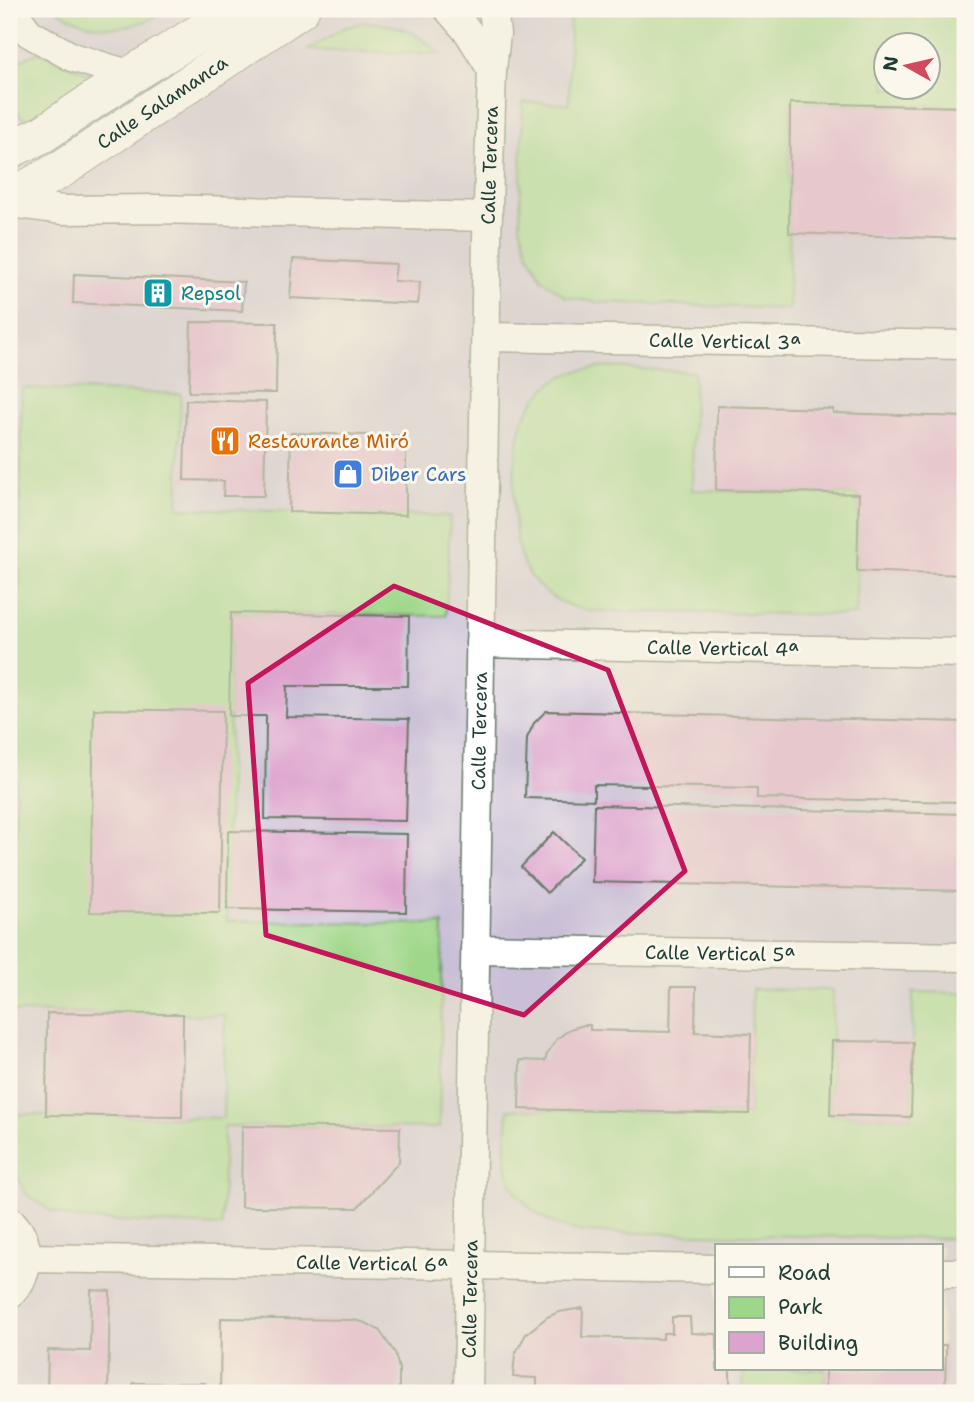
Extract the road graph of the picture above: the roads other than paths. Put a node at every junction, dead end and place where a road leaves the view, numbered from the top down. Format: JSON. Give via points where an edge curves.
{"nodes":[{"id":1,"x":11,"y":9,"type":"edge"},
{"id":2,"x":238,"y":9,"type":"edge"},
{"id":3,"x":301,"y":9,"type":"edge"},
{"id":4,"x":448,"y":9,"type":"edge"},
{"id":5,"x":493,"y":9,"type":"edge"},
{"id":6,"x":492,"y":70,"type":"junction"},
{"id":7,"x":131,"y":75,"type":"junction"},
{"id":8,"x":9,"y":152,"type":"edge"},
{"id":9,"x":14,"y":210,"type":"edge"},
{"id":10,"x":488,"y":217,"type":"junction"},
{"id":11,"x":485,"y":337,"type":"junction"},
{"id":12,"x":965,"y":345,"type":"edge"},
{"id":13,"x":480,"y":643,"type":"junction"},
{"id":14,"x":965,"y":653,"type":"edge"},
{"id":15,"x":475,"y":949,"type":"junction"},
{"id":16,"x":965,"y":957,"type":"edge"},
{"id":17,"x":9,"y":1220,"type":"edge"},
{"id":18,"x":27,"y":1258,"type":"junction"},
{"id":19,"x":470,"y":1265,"type":"junction"},
{"id":20,"x":715,"y":1269,"type":"edge"},
{"id":21,"x":942,"y":1273,"type":"edge"},
{"id":22,"x":965,"y":1273,"type":"edge"},
{"id":23,"x":9,"y":1295,"type":"edge"},
{"id":24,"x":468,"y":1393,"type":"edge"}],
"edges":[{"from":1,"to":7,"type":"street","via":[[29,33],[72,57]]},
{"from":2,"to":7,"type":"main road","name":"Calle Salamanca"},
{"from":3,"to":9,"type":"main road","name":"Calle Salamanca","via":[[60,170]]},
{"from":4,"to":6,"type":"street"},
{"from":5,"to":6,"type":"street","name":"Calle Tercera"},
{"from":6,"to":10,"type":"street","name":"Calle Tercera"},
{"from":7,"to":8,"type":"main road","name":"Calle Salamanca"},
{"from":8,"to":9,"type":"main road","via":[[20,169]]},
{"from":9,"to":10,"type":"street"},
{"from":10,"to":11,"type":"street","name":"Calle Tercera"},
{"from":11,"to":12,"type":"street","name":"Calle Vertical 3ª"},
{"from":11,"to":13,"type":"street","name":"Calle Tercera"},
{"from":13,"to":14,"type":"street","name":"Calle Vertical 4ª"},
{"from":13,"to":15,"type":"street","name":"Calle Tercera"},
{"from":15,"to":16,"type":"street","name":"Calle Vertical 5ª"},
{"from":15,"to":19,"type":"street","name":"Calle Tercera"},
{"from":17,"to":18,"type":"street","via":[[20,1233]]},
{"from":18,"to":19,"type":"street","name":"Calle Vertical 6ª"},
{"from":18,"to":23,"type":"street","via":[[26,1271]]},
{"from":19,"to":20,"type":"street","name":"Calle Vertical 6ª"},
{"from":19,"to":24,"type":"street","name":"Calle Tercera"},
{"from":21,"to":22,"type":"street"}]}
